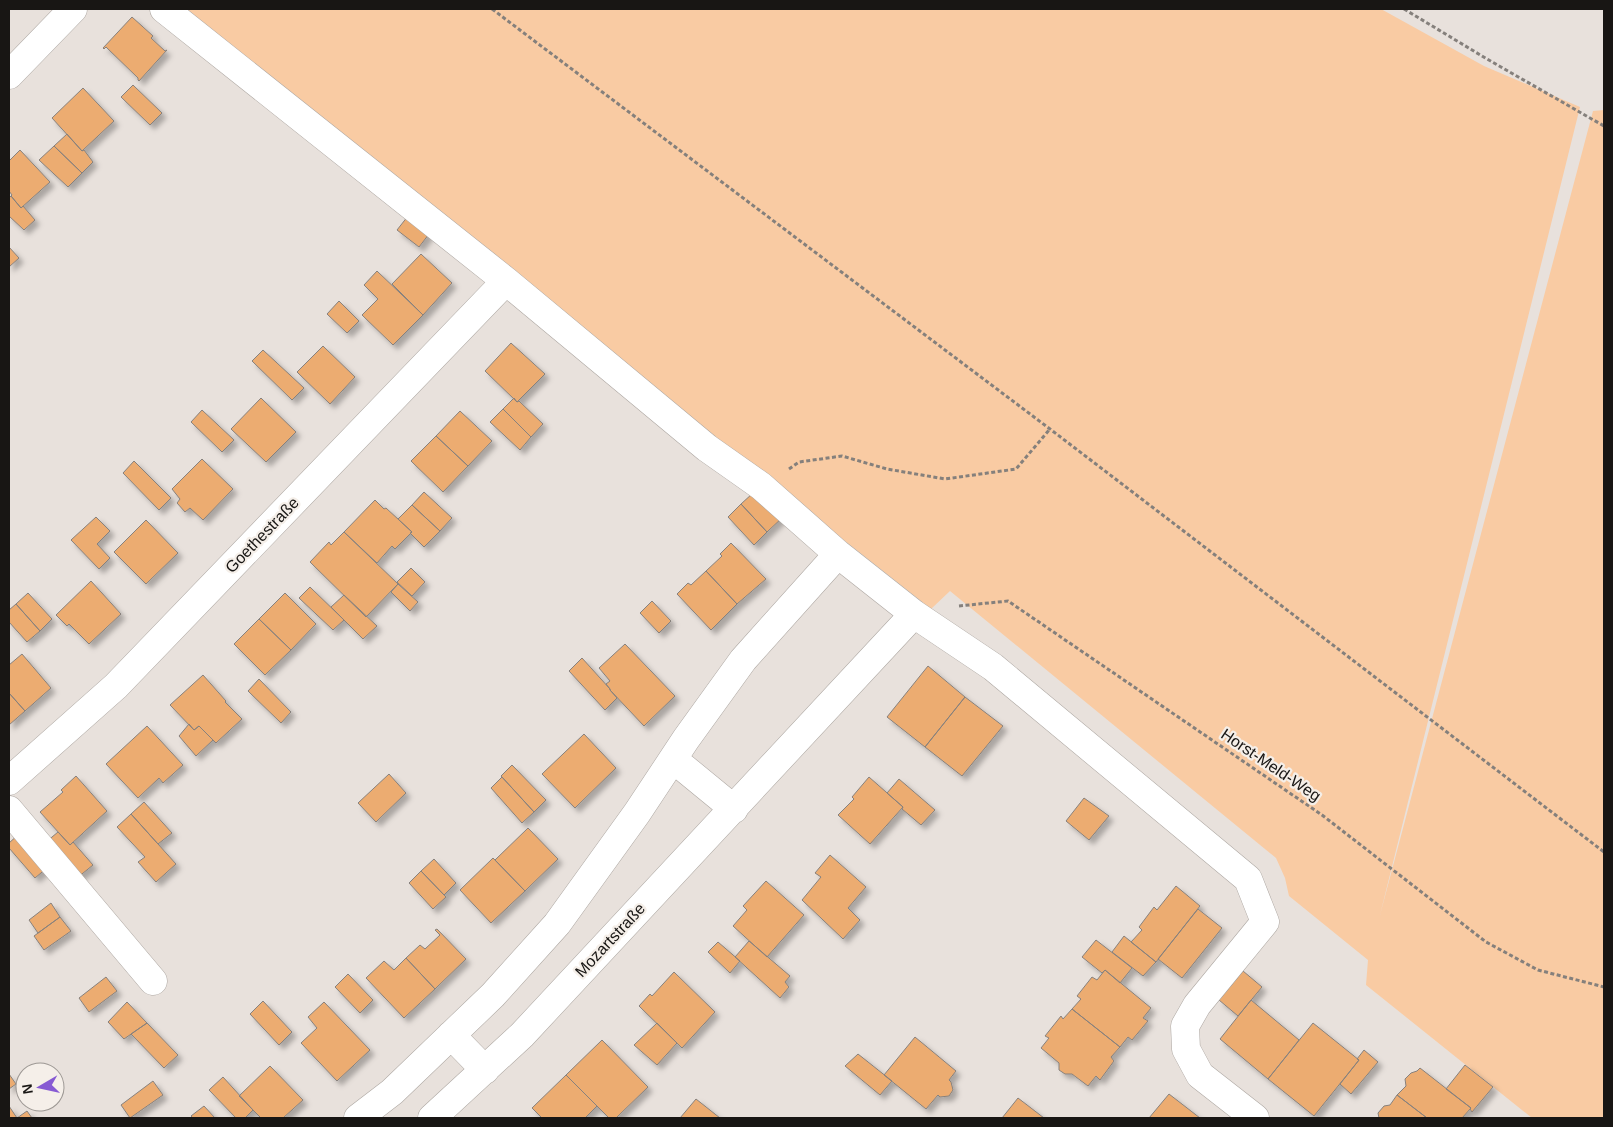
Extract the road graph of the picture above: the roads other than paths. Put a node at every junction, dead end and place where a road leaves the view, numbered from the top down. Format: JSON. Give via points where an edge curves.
{"nodes":[{"id":1,"x":73,"y":9,"type":"edge"},
{"id":2,"x":164,"y":9,"type":"edge"},
{"id":3,"x":9,"y":75,"type":"edge"},
{"id":4,"x":506,"y":281,"type":"junction"},
{"id":5,"x":838,"y":554,"type":"junction"},
{"id":6,"x":914,"y":614,"type":"junction"},
{"id":7,"x":673,"y":759,"type":"junction"},
{"id":8,"x":9,"y":781,"type":"edge"},
{"id":9,"x":734,"y":809,"type":"junction"},
{"id":10,"x":9,"y":810,"type":"edge"},
{"id":11,"x":153,"y":981,"type":"dead end"},
{"id":12,"x":451,"y":1035,"type":"junction"},
{"id":13,"x":485,"y":1070,"type":"junction"},
{"id":14,"x":358,"y":1118,"type":"edge"},
{"id":15,"x":432,"y":1118,"type":"edge"},
{"id":16,"x":1255,"y":1118,"type":"edge"}],
"edges":[{"from":1,"to":3,"type":"street"},
{"from":2,"to":4,"type":"street"},
{"from":4,"to":5,"type":"street","via":[[707,448],[761,486]]},
{"from":4,"to":8,"type":"street","name":"Goethestraße","via":[[116,686]]},
{"from":5,"to":6,"type":"street"},
{"from":5,"to":7,"type":"street","via":[[743,660]]},
{"from":6,"to":9,"type":"street","name":"Mozartstraße"},
{"from":6,"to":16,"type":"street","via":[[993,667],[1248,879],[1265,922],[1196,1004],[1185,1026],[1186,1049],[1200,1075]]},
{"from":7,"to":9,"type":"street"},
{"from":7,"to":12,"type":"street","via":[[557,924],[493,995]]},
{"from":9,"to":13,"type":"street","name":"Mozartstraße","via":[[522,1035]]},
{"from":10,"to":11,"type":"street"},
{"from":12,"to":13,"type":"street"},
{"from":12,"to":14,"type":"street","via":[[392,1092]]},
{"from":13,"to":15,"type":"street","name":"Mozartstraße"}]}
